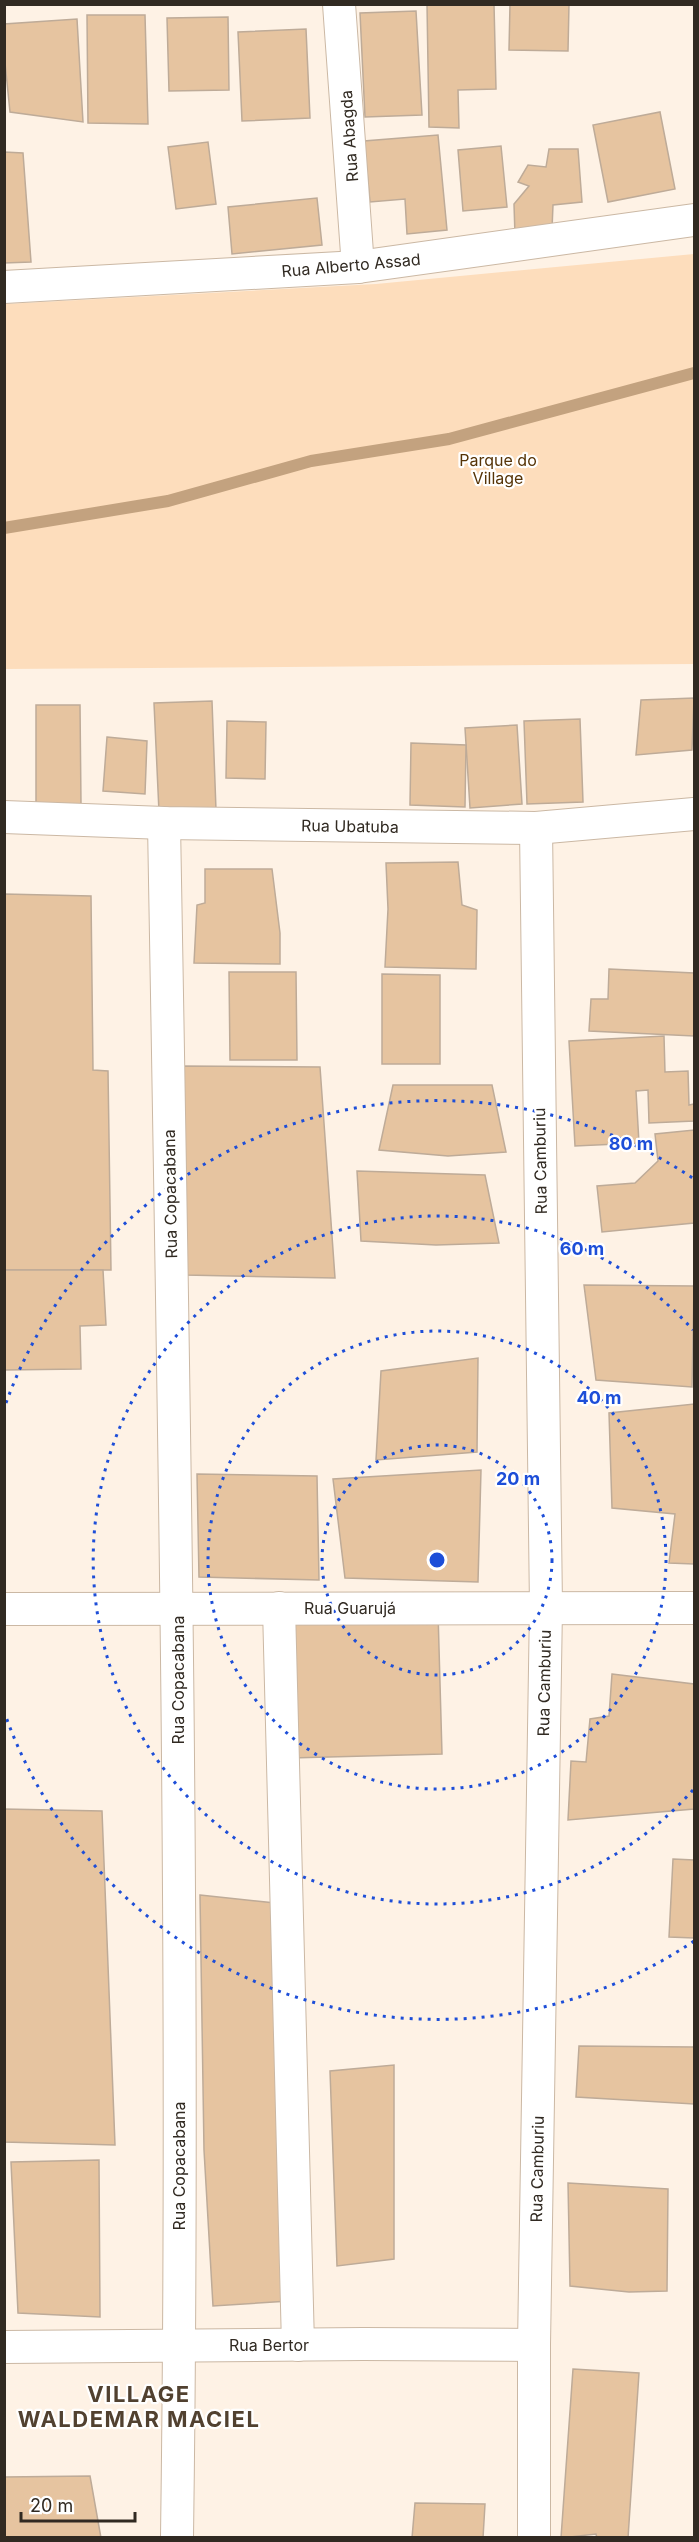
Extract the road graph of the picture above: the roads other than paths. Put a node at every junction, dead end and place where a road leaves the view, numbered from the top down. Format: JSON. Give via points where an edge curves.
{"nodes":[{"id":1,"x":339,"y":4,"type":"edge"},
{"id":2,"x":694,"y":220,"type":"edge"},
{"id":3,"x":358,"y":267,"type":"junction"},
{"id":4,"x":4,"y":287,"type":"edge"},
{"id":5,"x":694,"y":814,"type":"edge"},
{"id":6,"x":4,"y":817,"type":"edge"},
{"id":7,"x":164,"y":823,"type":"junction"},
{"id":8,"x":536,"y":828,"type":"junction"},
{"id":9,"x":546,"y":1607,"type":"junction"},
{"id":10,"x":279,"y":1608,"type":"junction"},
{"id":11,"x":694,"y":1608,"type":"edge"},
{"id":12,"x":4,"y":1609,"type":"edge"},
{"id":13,"x":177,"y":1609,"type":"junction"},
{"id":14,"x":180,"y":2345,"type":"junction"},
{"id":15,"x":298,"y":2345,"type":"junction"},
{"id":16,"x":534,"y":2345,"type":"junction"},
{"id":17,"x":4,"y":2347,"type":"edge"},
{"id":18,"x":177,"y":2538,"type":"edge"},
{"id":19,"x":534,"y":2538,"type":"edge"}],
"edges":[{"from":1,"to":3,"type":"street","name":"Rua Abagda"},
{"from":2,"to":3,"type":"street","name":"Rua Alberto Assad"},
{"from":3,"to":4,"type":"street","name":"Rua Alberto Assad"},
{"from":5,"to":8,"type":"street","name":"Rua Ubatuba"},
{"from":6,"to":7,"type":"street","name":"Rua Ubatuba"},
{"from":7,"to":8,"type":"street","name":"Rua Ubatuba"},
{"from":7,"to":13,"type":"street","name":"Rua Copacabana"},
{"from":8,"to":9,"type":"street","name":"Rua Camburiu"},
{"from":9,"to":10,"type":"street","name":"Rua Guarujá"},
{"from":9,"to":11,"type":"street","name":"Rua Guarujá"},
{"from":9,"to":16,"type":"street","name":"Rua Camburiu"},
{"from":10,"to":13,"type":"street","name":"Rua Guarujá"},
{"from":10,"to":15,"type":"street"},
{"from":12,"to":13,"type":"street","name":"Rua Guarujá"},
{"from":13,"to":14,"type":"street","name":"Rua Copacabana"},
{"from":14,"to":15,"type":"street","name":"Rua Bertor"},
{"from":14,"to":17,"type":"street","name":"Rua Bertor"},
{"from":14,"to":18,"type":"street","name":"Rua Copacabana"},
{"from":15,"to":16,"type":"street","name":"Rua Bertor"},
{"from":16,"to":19,"type":"street","name":"Rua Camburiu"}]}
